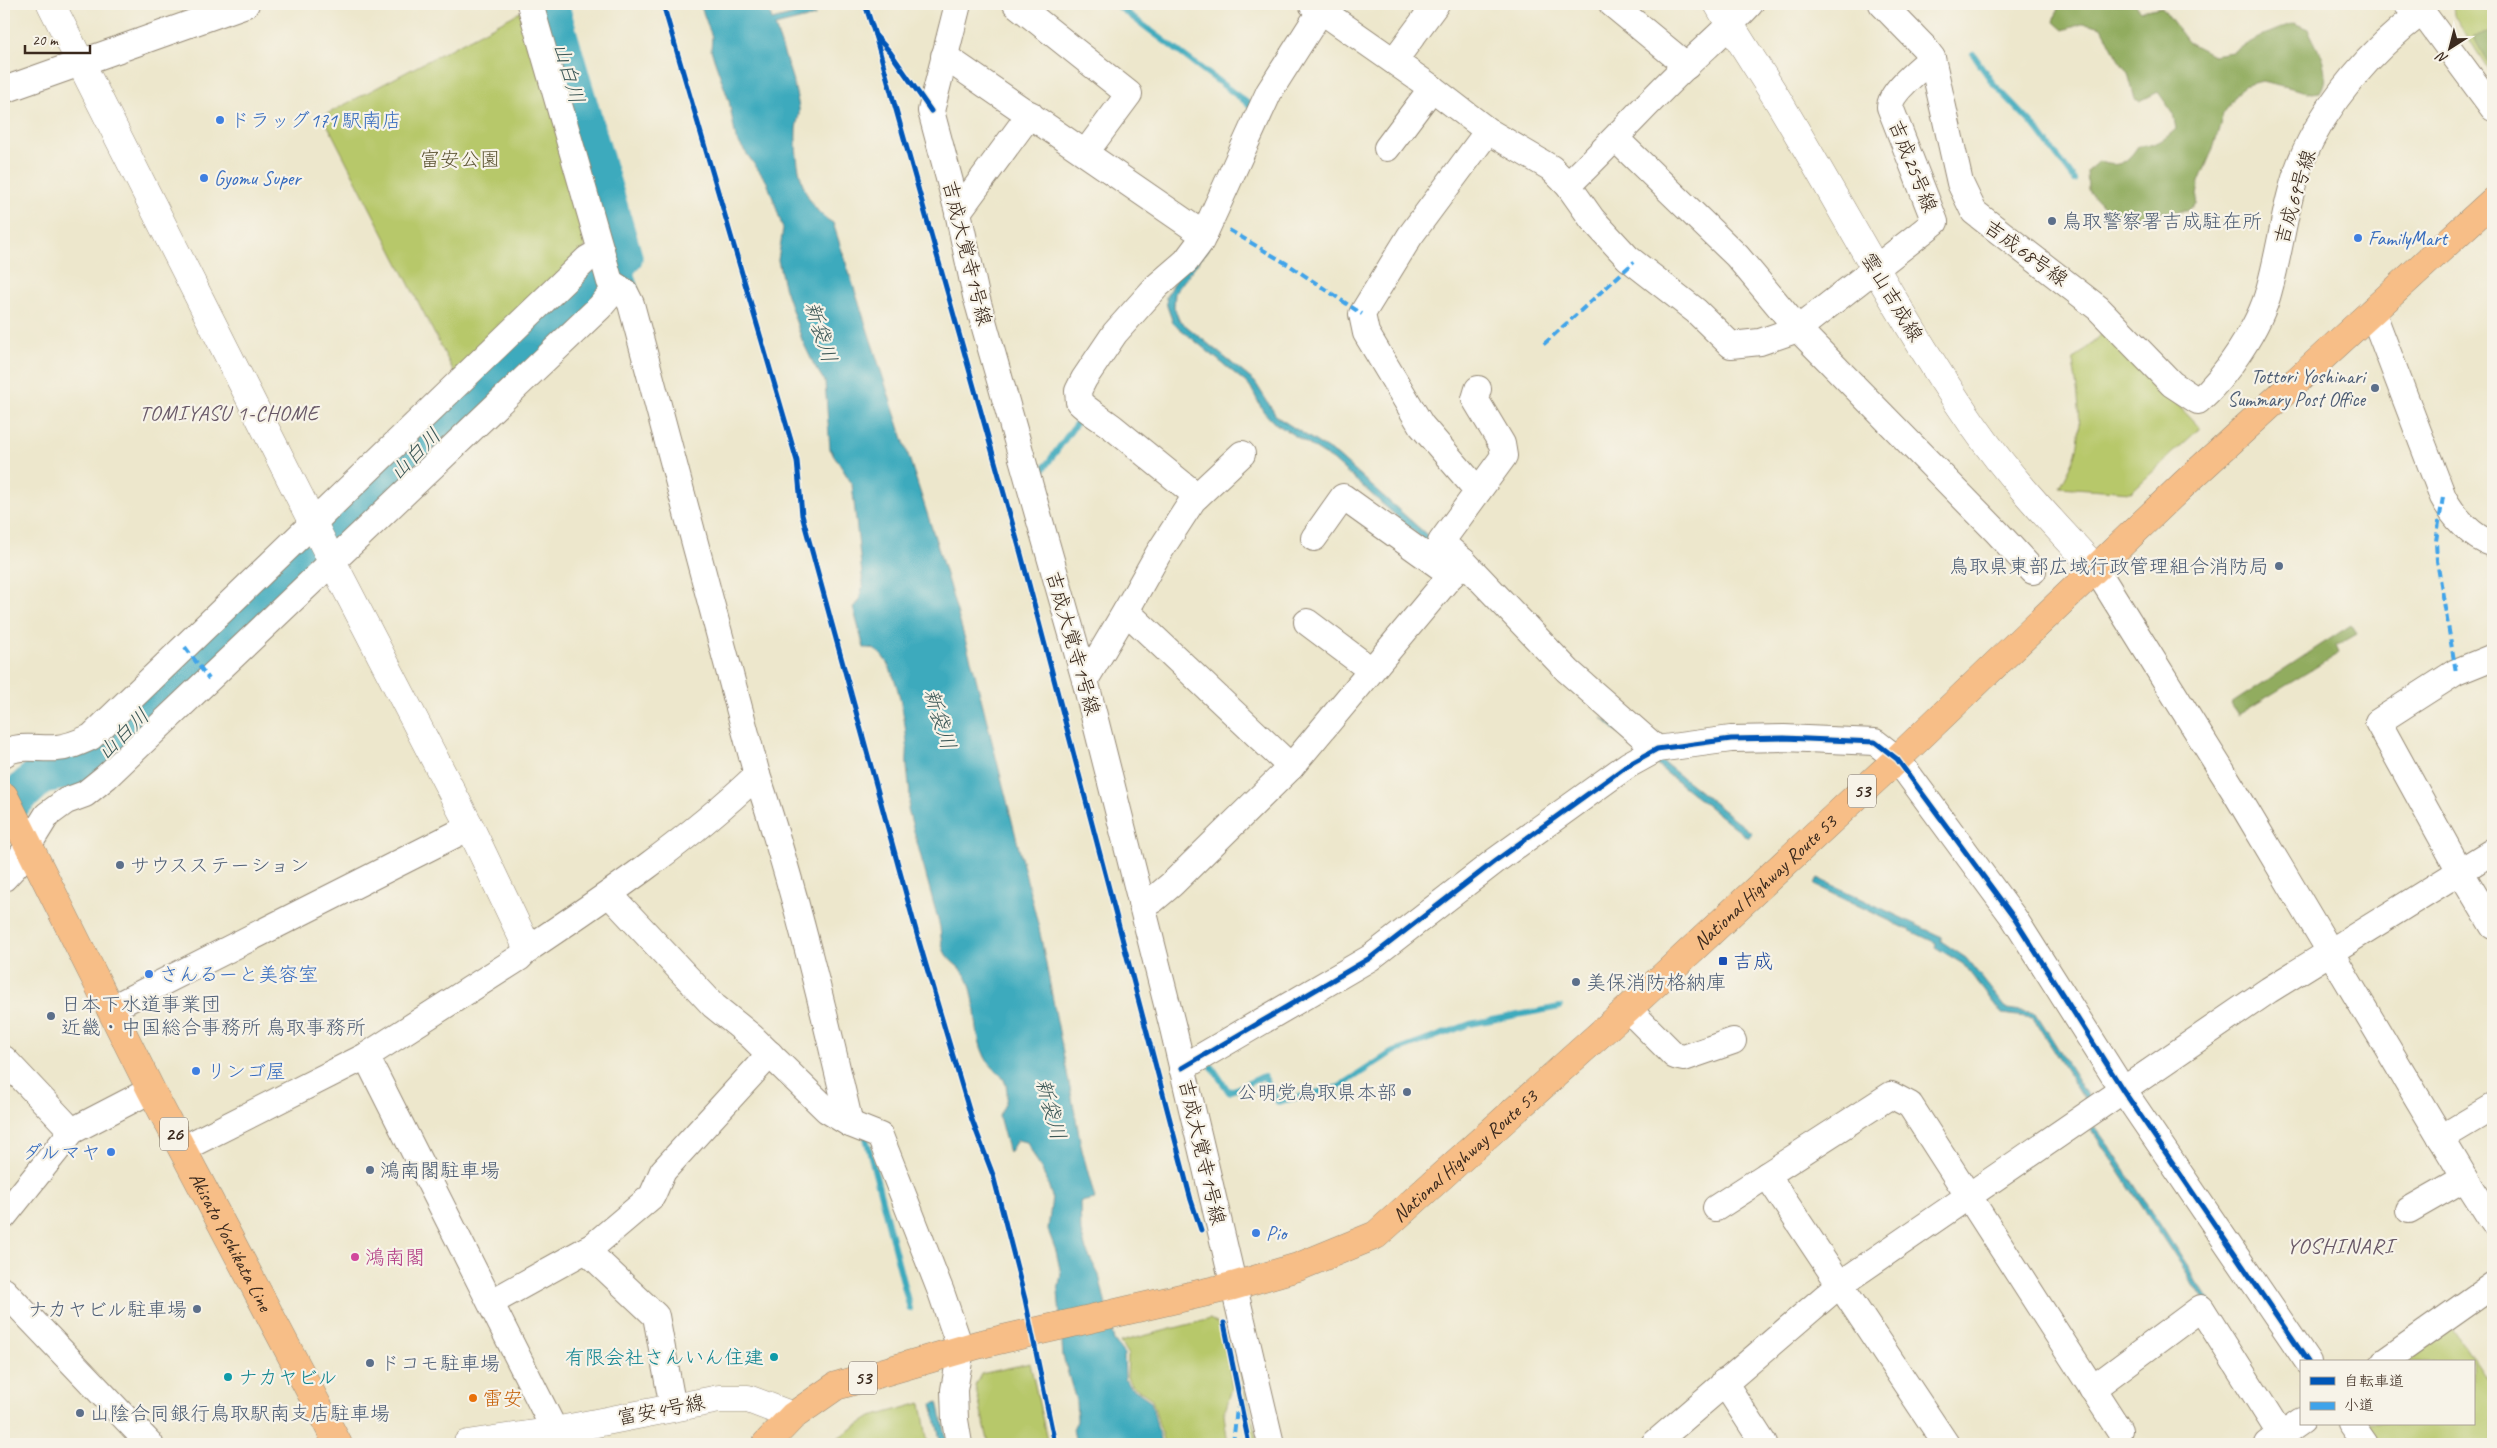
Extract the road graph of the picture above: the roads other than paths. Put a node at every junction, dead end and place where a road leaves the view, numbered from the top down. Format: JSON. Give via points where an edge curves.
{"nodes":[{"id":1,"x":51,"y":4,"type":"edge"},
{"id":2,"x":246,"y":4,"type":"edge"},
{"id":3,"x":530,"y":4,"type":"edge"},
{"id":4,"x":958,"y":4,"type":"edge"},
{"id":5,"x":1016,"y":4,"type":"edge"},
{"id":6,"x":1436,"y":4,"type":"edge"},
{"id":7,"x":1612,"y":4,"type":"edge"},
{"id":8,"x":1750,"y":4,"type":"edge"},
{"id":9,"x":1882,"y":4,"type":"edge"},
{"id":10,"x":1319,"y":6,"type":"edge"},
{"id":11,"x":2416,"y":7,"type":"edge"},
{"id":12,"x":1724,"y":15,"type":"edge"},
{"id":13,"x":944,"y":56,"type":"junction"},
{"id":14,"x":1932,"y":58,"type":"junction"},
{"id":15,"x":1394,"y":61,"type":"junction"},
{"id":16,"x":80,"y":64,"type":"junction"},
{"id":17,"x":1687,"y":66,"type":"junction"},
{"id":18,"x":1432,"y":88,"type":"junction"},
{"id":19,"x":4,"y":90,"type":"edge"},
{"id":20,"x":2493,"y":108,"type":"edge"},
{"id":21,"x":1030,"y":114,"type":"junction"},
{"id":22,"x":1488,"y":131,"type":"junction"},
{"id":23,"x":1616,"y":139,"type":"junction"},
{"id":24,"x":1387,"y":148,"type":"dead end"},
{"id":25,"x":1086,"y":152,"type":"junction"},
{"id":26,"x":1568,"y":185,"type":"junction"},
{"id":27,"x":2493,"y":201,"type":"edge"},
{"id":28,"x":1971,"y":208,"type":"junction"},
{"id":29,"x":958,"y":212,"type":"junction"},
{"id":30,"x":1935,"y":222,"type":"junction"},
{"id":31,"x":1204,"y":235,"type":"junction"},
{"id":32,"x":608,"y":271,"type":"junction"},
{"id":33,"x":1875,"y":271,"type":"junction"},
{"id":34,"x":2372,"y":311,"type":"junction"},
{"id":35,"x":1798,"y":329,"type":"junction"},
{"id":36,"x":1478,"y":389,"type":"dead end"},
{"id":37,"x":2198,"y":401,"type":"joint"},
{"id":38,"x":1242,"y":454,"type":"dead end"},
{"id":39,"x":1478,"y":491,"type":"junction"},
{"id":40,"x":1197,"y":496,"type":"junction"},
{"id":41,"x":1314,"y":538,"type":"dead end"},
{"id":42,"x":323,"y":543,"type":"junction"},
{"id":43,"x":2493,"y":544,"type":"edge"},
{"id":44,"x":1457,"y":568,"type":"junction"},
{"id":45,"x":2096,"y":569,"type":"junction"},
{"id":46,"x":2032,"y":571,"type":"dead end"},
{"id":47,"x":1126,"y":611,"type":"junction"},
{"id":48,"x":1307,"y":622,"type":"dead end"},
{"id":49,"x":2493,"y":657,"type":"edge"},
{"id":50,"x":1371,"y":670,"type":"junction"},
{"id":51,"x":1084,"y":680,"type":"junction"},
{"id":52,"x":1657,"y":749,"type":"junction"},
{"id":53,"x":4,"y":754,"type":"edge"},
{"id":54,"x":1897,"y":758,"type":"junction"},
{"id":55,"x":1291,"y":766,"type":"junction"},
{"id":56,"x":758,"y":775,"type":"junction"},
{"id":57,"x":4,"y":796,"type":"edge"},
{"id":58,"x":470,"y":827,"type":"junction"},
{"id":59,"x":23,"y":832,"type":"junction"},
{"id":60,"x":2493,"y":851,"type":"edge"},
{"id":61,"x":2460,"y":871,"type":"junction"},
{"id":62,"x":4,"y":878,"type":"edge"},
{"id":63,"x":609,"y":894,"type":"junction"},
{"id":64,"x":1141,"y":902,"type":"junction"},
{"id":65,"x":2493,"y":926,"type":"edge"},
{"id":66,"x":528,"y":949,"type":"junction"},
{"id":67,"x":2330,"y":952,"type":"junction"},
{"id":68,"x":110,"y":1009,"type":"junction"},
{"id":69,"x":1628,"y":1009,"type":"junction"},
{"id":70,"x":1733,"y":1041,"type":"dead end"},
{"id":71,"x":770,"y":1054,"type":"junction"},
{"id":72,"x":366,"y":1056,"type":"junction"},
{"id":73,"x":4,"y":1059,"type":"edge"},
{"id":74,"x":1182,"y":1068,"type":"junction"},
{"id":75,"x":151,"y":1090,"type":"junction"},
{"id":76,"x":2122,"y":1090,"type":"junction"},
{"id":77,"x":2493,"y":1107,"type":"edge"},
{"id":78,"x":850,"y":1124,"type":"junction"},
{"id":79,"x":72,"y":1131,"type":"junction"},
{"id":80,"x":2442,"y":1138,"type":"junction"},
{"id":81,"x":182,"y":1149,"type":"junction"},
{"id":82,"x":1767,"y":1175,"type":"junction"},
{"id":83,"x":2465,"y":1178,"type":"junction"},
{"id":84,"x":1968,"y":1196,"type":"junction"},
{"id":85,"x":1716,"y":1208,"type":"dead end"},
{"id":86,"x":2409,"y":1210,"type":"dead end"},
{"id":87,"x":4,"y":1216,"type":"edge"},
{"id":88,"x":2493,"y":1222,"type":"edge"},
{"id":89,"x":586,"y":1250,"type":"junction"},
{"id":90,"x":1839,"y":1285,"type":"junction"},
{"id":91,"x":2493,"y":1285,"type":"edge"},
{"id":92,"x":1233,"y":1286,"type":"junction"},
{"id":93,"x":4,"y":1291,"type":"edge"},
{"id":94,"x":492,"y":1302,"type":"junction"},
{"id":95,"x":969,"y":1348,"type":"junction"},
{"id":96,"x":2307,"y":1360,"type":"edge"},
{"id":97,"x":2387,"y":1360,"type":"edge"},
{"id":98,"x":1724,"y":1382,"type":"junction"},
{"id":99,"x":2092,"y":1389,"type":"junction"},
{"id":100,"x":673,"y":1408,"type":"junction"},
{"id":101,"x":794,"y":1416,"type":"junction"},
{"id":102,"x":2352,"y":1426,"type":"edge"},
{"id":103,"x":2119,"y":1430,"type":"dead end"},
{"id":104,"x":555,"y":1431,"type":"junction"},
{"id":105,"x":2289,"y":1434,"type":"edge"},
{"id":106,"x":150,"y":1444,"type":"edge"},
{"id":107,"x":338,"y":1444,"type":"edge"},
{"id":108,"x":467,"y":1444,"type":"edge"},
{"id":109,"x":766,"y":1444,"type":"edge"},
{"id":110,"x":959,"y":1444,"type":"edge"},
{"id":111,"x":1270,"y":1444,"type":"edge"},
{"id":112,"x":1654,"y":1444,"type":"edge"},
{"id":113,"x":1764,"y":1444,"type":"edge"},
{"id":114,"x":1946,"y":1444,"type":"edge"},
{"id":115,"x":2365,"y":1444,"type":"edge"}],
"edges":[{"from":1,"to":16,"type":"street"},
{"from":2,"to":16,"type":"street"},
{"from":3,"to":32,"type":"street"},
{"from":4,"to":13,"type":"street","name":"吉成大覚寺1号線"},
{"from":5,"to":25,"type":"street","via":[[1130,94]]},
{"from":6,"to":15,"type":"street"},
{"from":7,"to":17,"type":"street"},
{"from":8,"to":12,"type":"street"},
{"from":9,"to":14,"type":"street"},
{"from":10,"to":15,"type":"street","name":"吉成25号線"},
{"from":10,"to":31,"type":"street","via":[[1269,92]]},
{"from":11,"to":20,"type":"street"},
{"from":11,"to":37,"type":"street","name":"吉成69号線","via":[[2350,81],[2323,120],[2301,162],[2266,300],[2236,356]]},
{"from":12,"to":17,"type":"street"},
{"from":12,"to":33,"type":"street","name":"雲山吉成線","via":[[1776,97]]},
{"from":13,"to":21,"type":"street"},
{"from":13,"to":29,"type":"street","name":"吉成大覚寺1号線","via":[[931,111]]},
{"from":14,"to":28,"type":"street","name":"吉成68号線","via":[[1960,183]]},
{"from":14,"to":30,"type":"street","name":"吉成25号線","via":[[1890,102],[1892,116]]},
{"from":15,"to":18,"type":"street","name":"吉成25号線"},
{"from":16,"to":19,"type":"street"},
{"from":16,"to":42,"type":"street"},
{"from":17,"to":23,"type":"street"},
{"from":18,"to":22,"type":"street","name":"吉成25号線"},
{"from":18,"to":24,"type":"street"},
{"from":21,"to":25,"type":"street"},
{"from":21,"to":29,"type":"street"},
{"from":22,"to":26,"type":"street","name":"吉成25号線","via":[[1543,162]]},
{"from":22,"to":39,"type":"street","via":[[1410,236],[1362,314],[1366,334],[1421,425]]},
{"from":23,"to":26,"type":"street"},
{"from":23,"to":35,"type":"street","via":[[1737,256]]},
{"from":25,"to":31,"type":"street"},
{"from":26,"to":35,"type":"street","name":"吉成25号線","via":[[1592,219],[1628,258],[1696,311],[1731,345],[1760,342]]},
{"from":27,"to":34,"type":"main road","name":"National Highway Route 53","number":"53"},
{"from":28,"to":30,"type":"street","via":[[1943,216]]},
{"from":28,"to":37,"type":"street","name":"吉成68号線","via":[[1979,218],[2098,308],[2172,384]]},
{"from":29,"to":51,"type":"street","name":"吉成大覚寺1号線","via":[[978,306]]},
{"from":30,"to":33,"type":"street","name":"吉成25号線"},
{"from":31,"to":40,"type":"street","via":[[1186,262],[1158,286],[1115,333],[1078,390],[1079,402],[1086,409]]},
{"from":32,"to":42,"type":"street","via":[[600,307]]},
{"from":32,"to":42,"type":"street","via":[[587,259]]},
{"from":32,"to":56,"type":"street","via":[[631,304]]},
{"from":33,"to":35,"type":"street","name":"吉成25号線"},
{"from":33,"to":45,"type":"street","name":"雲山吉成線","via":[[1974,428],[2037,506]]},
{"from":34,"to":43,"type":"street","via":[[2440,492],[2459,520]]},
{"from":34,"to":45,"type":"main road","name":"National Highway Route 53","number":"53"},
{"from":35,"to":46,"type":"street"},
{"from":36,"to":39,"type":"street","via":[[1475,399],[1505,450],[1501,461]]},
{"from":38,"to":40,"type":"street"},
{"from":39,"to":44,"type":"street","via":[[1441,542]]},
{"from":40,"to":47,"type":"street","via":[[1158,554]]},
{"from":41,"to":44,"type":"street","via":[[1344,497]]},
{"from":42,"to":53,"type":"street","via":[[91,737],[74,745],[11,748]]},
{"from":42,"to":58,"type":"street"},
{"from":42,"to":59,"type":"street","via":[[95,787],[66,801]]},
{"from":44,"to":50,"type":"street"},
{"from":44,"to":52,"type":"street"},
{"from":45,"to":54,"type":"main road","name":"National Highway Route 53","number":"53"},
{"from":45,"to":67,"type":"street"},
{"from":47,"to":51,"type":"street"},
{"from":47,"to":55,"type":"street"},
{"from":48,"to":50,"type":"street"},
{"from":49,"to":61,"type":"street","via":[[2456,672],[2378,722]]},
{"from":50,"to":55,"type":"street"},
{"from":51,"to":64,"type":"street","name":"吉成大覚寺1号線"},
{"from":52,"to":54,"type":"street","via":[[1732,738],[1784,738],[1875,742]]},
{"from":52,"to":74,"type":"street","via":[[1628,765],[1495,861],[1370,958]]},
{"from":54,"to":69,"type":"main road","name":"National Highway Route 53","number":"53"},
{"from":54,"to":76,"type":"street","via":[[2014,918]]},
{"from":55,"to":64,"type":"street","via":[[1172,884],[1153,900]]},
{"from":56,"to":63,"type":"street"},
{"from":56,"to":78,"type":"street","via":[[786,867]]},
{"from":57,"to":59,"type":"main road","name":"Akisato Yoshikata Line","number":"26"},
{"from":58,"to":66,"type":"street"},
{"from":58,"to":68,"type":"street"},
{"from":59,"to":62,"type":"street","via":[[16,865]]},
{"from":59,"to":68,"type":"main road","name":"Akisato Yoshikata Line","number":"26"},
{"from":60,"to":61,"type":"street"},
{"from":61,"to":65,"type":"street"},
{"from":61,"to":67,"type":"street"},
{"from":63,"to":66,"type":"street"},
{"from":63,"to":71,"type":"street","via":[[714,1006]]},
{"from":64,"to":74,"type":"street","name":"吉成大覚寺1号線"},
{"from":66,"to":72,"type":"street","via":[[519,958]]},
{"from":67,"to":76,"type":"street"},
{"from":67,"to":80,"type":"street"},
{"from":68,"to":75,"type":"main road","name":"Akisato Yoshikata Line","number":"26"},
{"from":69,"to":70,"type":"street","via":[[1675,1056],[1684,1058]]},
{"from":69,"to":92,"type":"main road","name":"National Highway Route 53","number":"53","via":[[1376,1235],[1298,1267]]},
{"from":71,"to":78,"type":"street","via":[[827,1110]]},
{"from":71,"to":89,"type":"street","via":[[663,1171],[652,1196]]},
{"from":72,"to":81,"type":"street"},
{"from":72,"to":94,"type":"street"},
{"from":73,"to":79,"type":"street"},
{"from":74,"to":92,"type":"street","name":"吉成大覚寺1号線"},
{"from":75,"to":79,"type":"street"},
{"from":75,"to":81,"type":"main road","name":"Akisato Yoshikata Line","number":"26"},
{"from":76,"to":84,"type":"street"},
{"from":76,"to":96,"type":"street"},
{"from":77,"to":80,"type":"street"},
{"from":78,"to":95,"type":"street","via":[[880,1136],[941,1292]]},
{"from":79,"to":87,"type":"street"},
{"from":80,"to":83,"type":"street"},
{"from":81,"to":107,"type":"main road","name":"Akisato Yoshikata Line","number":"26"},
{"from":82,"to":84,"type":"street","via":[[1891,1096],[1910,1105]]},
{"from":82,"to":85,"type":"street"},
{"from":82,"to":90,"type":"street"},
{"from":83,"to":86,"type":"street"},
{"from":83,"to":88,"type":"street"},
{"from":84,"to":90,"type":"street"},
{"from":84,"to":99,"type":"street"},
{"from":89,"to":94,"type":"street"},
{"from":89,"to":100,"type":"street","via":[[656,1316]]},
{"from":90,"to":98,"type":"street"},
{"from":90,"to":114,"type":"street"},
{"from":91,"to":97,"type":"street"},
{"from":92,"to":95,"type":"main road","name":"National Highway Route 53","number":"53"},
{"from":92,"to":111,"type":"street","name":"吉成大覚寺1号線"},
{"from":93,"to":106,"type":"street"},
{"from":94,"to":104,"type":"street"},
{"from":95,"to":101,"type":"main road","name":"National Highway Route 53","number":"53","via":[[836,1386]]},
{"from":95,"to":110,"type":"street","via":[[954,1390]]},
{"from":98,"to":112,"type":"street"},
{"from":98,"to":113,"type":"street"},
{"from":99,"to":103,"type":"street"},
{"from":99,"to":105,"type":"street","via":[[2201,1308]]},
{"from":100,"to":101,"type":"street","name":"富安4号線","via":[[719,1399],[748,1399]]},
{"from":100,"to":104,"type":"street","name":"富安4号線"},
{"from":101,"to":109,"type":"main road","name":"National Highway Route 53","number":"53"},
{"from":102,"to":115,"type":"street"},
{"from":104,"to":108,"type":"street","name":"富安4号線"}]}
